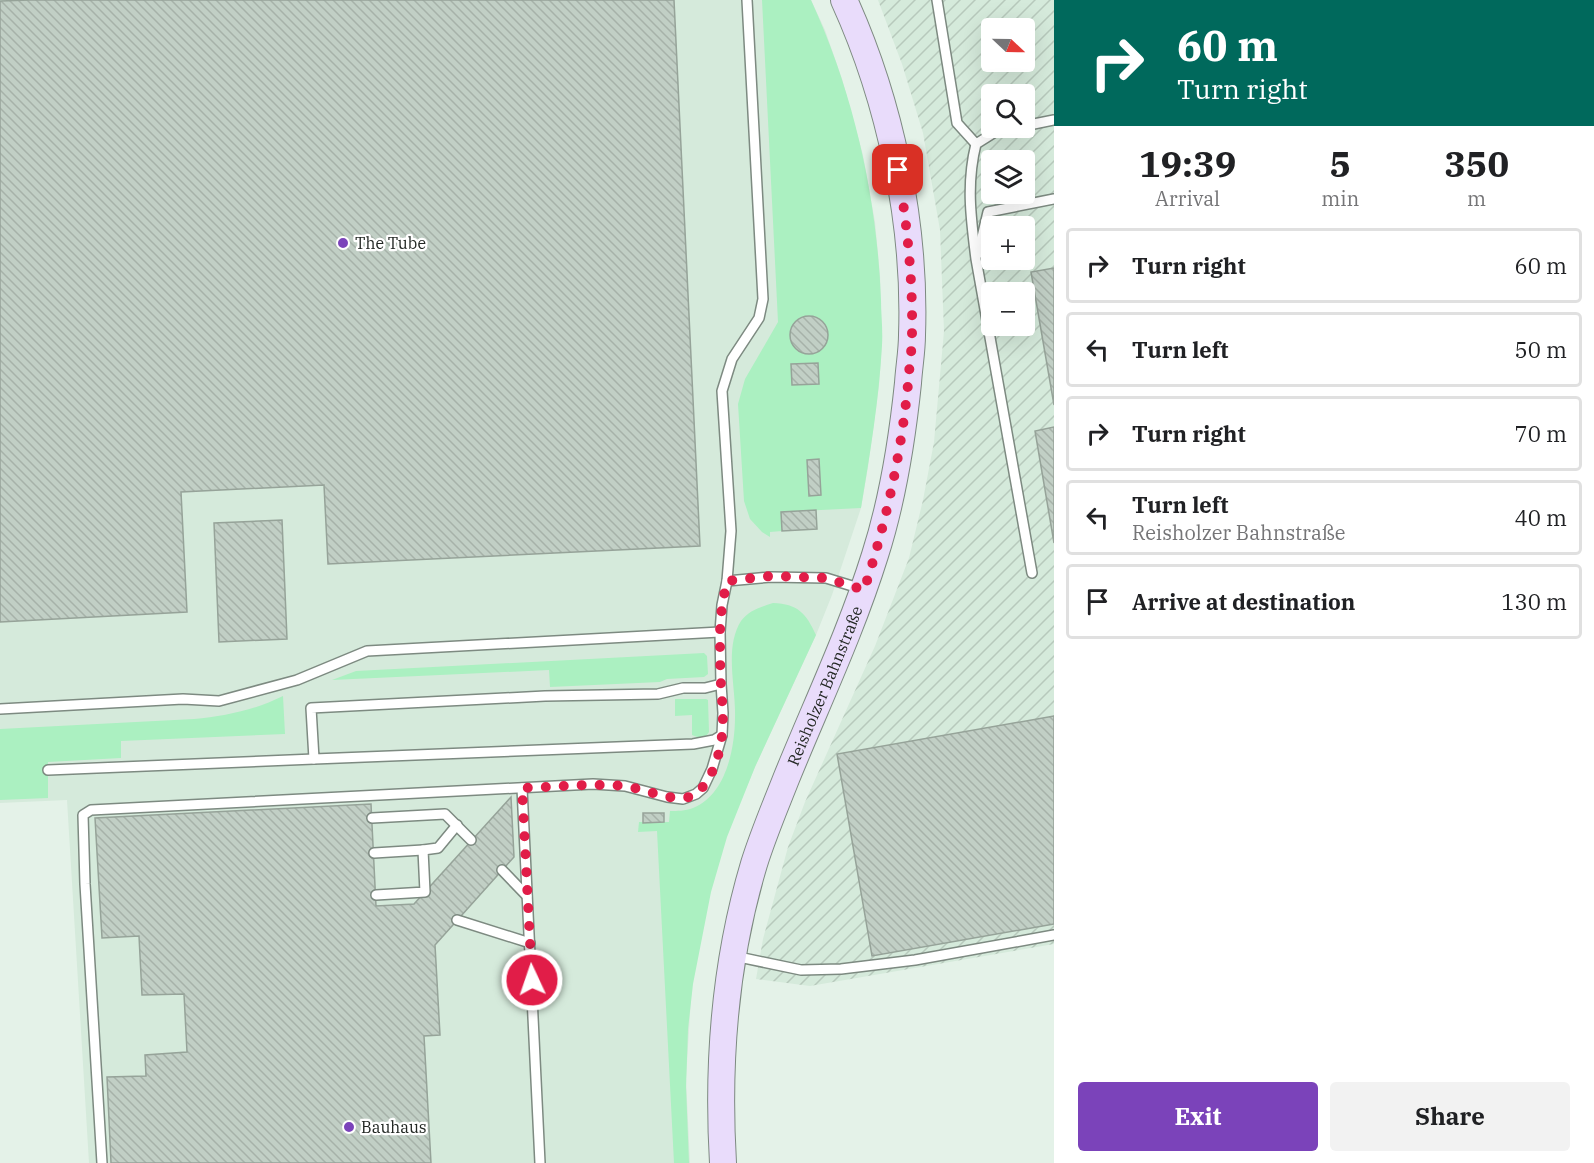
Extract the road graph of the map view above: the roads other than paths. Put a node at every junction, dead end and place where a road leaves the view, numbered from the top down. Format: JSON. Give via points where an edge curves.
{"nodes":[{"id":1,"x":747,"y":0,"type":"edge"},
{"id":2,"x":844,"y":0,"type":"edge"},
{"id":3,"x":937,"y":0,"type":"edge"},
{"id":4,"x":1054,"y":120,"type":"edge"},
{"id":5,"x":1035,"y":124,"type":"edge"},
{"id":6,"x":986,"y":138,"type":"edge"},
{"id":7,"x":976,"y":144,"type":"junction"},
{"id":8,"x":1054,"y":199,"type":"edge"},
{"id":9,"x":976,"y":259,"type":"junction"},
{"id":10,"x":1032,"y":573,"type":"dead end"},
{"id":11,"x":727,"y":581,"type":"junction"},
{"id":12,"x":864,"y":590,"type":"junction"},
{"id":13,"x":720,"y":632,"type":"junction"},
{"id":14,"x":721,"y":684,"type":"junction"},
{"id":15,"x":0,"y":709,"type":"edge"},
{"id":16,"x":722,"y":735,"type":"junction"},
{"id":17,"x":314,"y":759,"type":"junction"},
{"id":18,"x":48,"y":770,"type":"dead end"},
{"id":19,"x":522,"y":788,"type":"junction"},
{"id":20,"x":372,"y":818,"type":"dead end"},
{"id":21,"x":456,"y":825,"type":"junction"},
{"id":22,"x":471,"y":840,"type":"dead end"},
{"id":23,"x":423,"y":850,"type":"junction"},
{"id":24,"x":374,"y":853,"type":"dead end"},
{"id":25,"x":502,"y":870,"type":"dead end"},
{"id":26,"x":376,"y":895,"type":"dead end"},
{"id":27,"x":527,"y":896,"type":"junction"},
{"id":28,"x":457,"y":920,"type":"dead end"},
{"id":29,"x":1054,"y":935,"type":"edge"},
{"id":30,"x":530,"y":943,"type":"junction"},
{"id":31,"x":733,"y":956,"type":"junction"},
{"id":32,"x":102,"y":1163,"type":"edge"},
{"id":33,"x":540,"y":1163,"type":"edge"},
{"id":34,"x":723,"y":1163,"type":"edge"}],
"edges":[{"from":1,"to":11,"type":"lane","via":[[763,299],[759,318],[732,359],[723,391],[731,531]]},
{"from":2,"to":12,"type":"main road","name":"Reisholzer Bahnstraße","via":[[876,85],[898,170],[911,279],[912,336],[903,429],[889,503]]},
{"from":3,"to":7,"type":"lane","via":[[957,123]]},
{"from":4,"to":5,"type":"lane"},
{"from":6,"to":7,"type":"lane"},
{"from":7,"to":9,"type":"lane","via":[[971,165],[970,210]]},
{"from":8,"to":9,"type":"lane","via":[[988,212]]},
{"from":9,"to":10,"type":"lane"},
{"from":11,"to":12,"type":"lane","via":[[771,576],[826,578]]},
{"from":11,"to":13,"type":"lane"},
{"from":12,"to":31,"type":"main road","name":"Reisholzer Bahnstraße","via":[[758,854]]},
{"from":13,"to":14,"type":"lane"},
{"from":13,"to":15,"type":"lane","via":[[366,651],[297,680],[219,701],[183,699]]},
{"from":14,"to":16,"type":"lane"},
{"from":14,"to":17,"type":"lane","via":[[658,693],[311,708]]},
{"from":16,"to":17,"type":"lane","via":[[693,744]]},
{"from":16,"to":19,"type":"lane","via":[[703,789],[683,799],[625,786]]},
{"from":17,"to":18,"type":"lane"},
{"from":19,"to":27,"type":"lane"},
{"from":19,"to":32,"type":"lane","via":[[91,810],[83,815]]},
{"from":20,"to":21,"type":"lane","via":[[445,814]]},
{"from":21,"to":22,"type":"lane"},
{"from":21,"to":23,"type":"lane","via":[[438,848]]},
{"from":23,"to":24,"type":"lane"},
{"from":23,"to":26,"type":"lane","via":[[425,892]]},
{"from":25,"to":27,"type":"lane"},
{"from":27,"to":30,"type":"lane"},
{"from":28,"to":30,"type":"lane"},
{"from":29,"to":31,"type":"lane","via":[[856,968],[801,970]]},
{"from":30,"to":33,"type":"lane"},
{"from":31,"to":34,"type":"main road","name":"Reisholzer Bahnstraße","via":[[722,1050]]}]}
